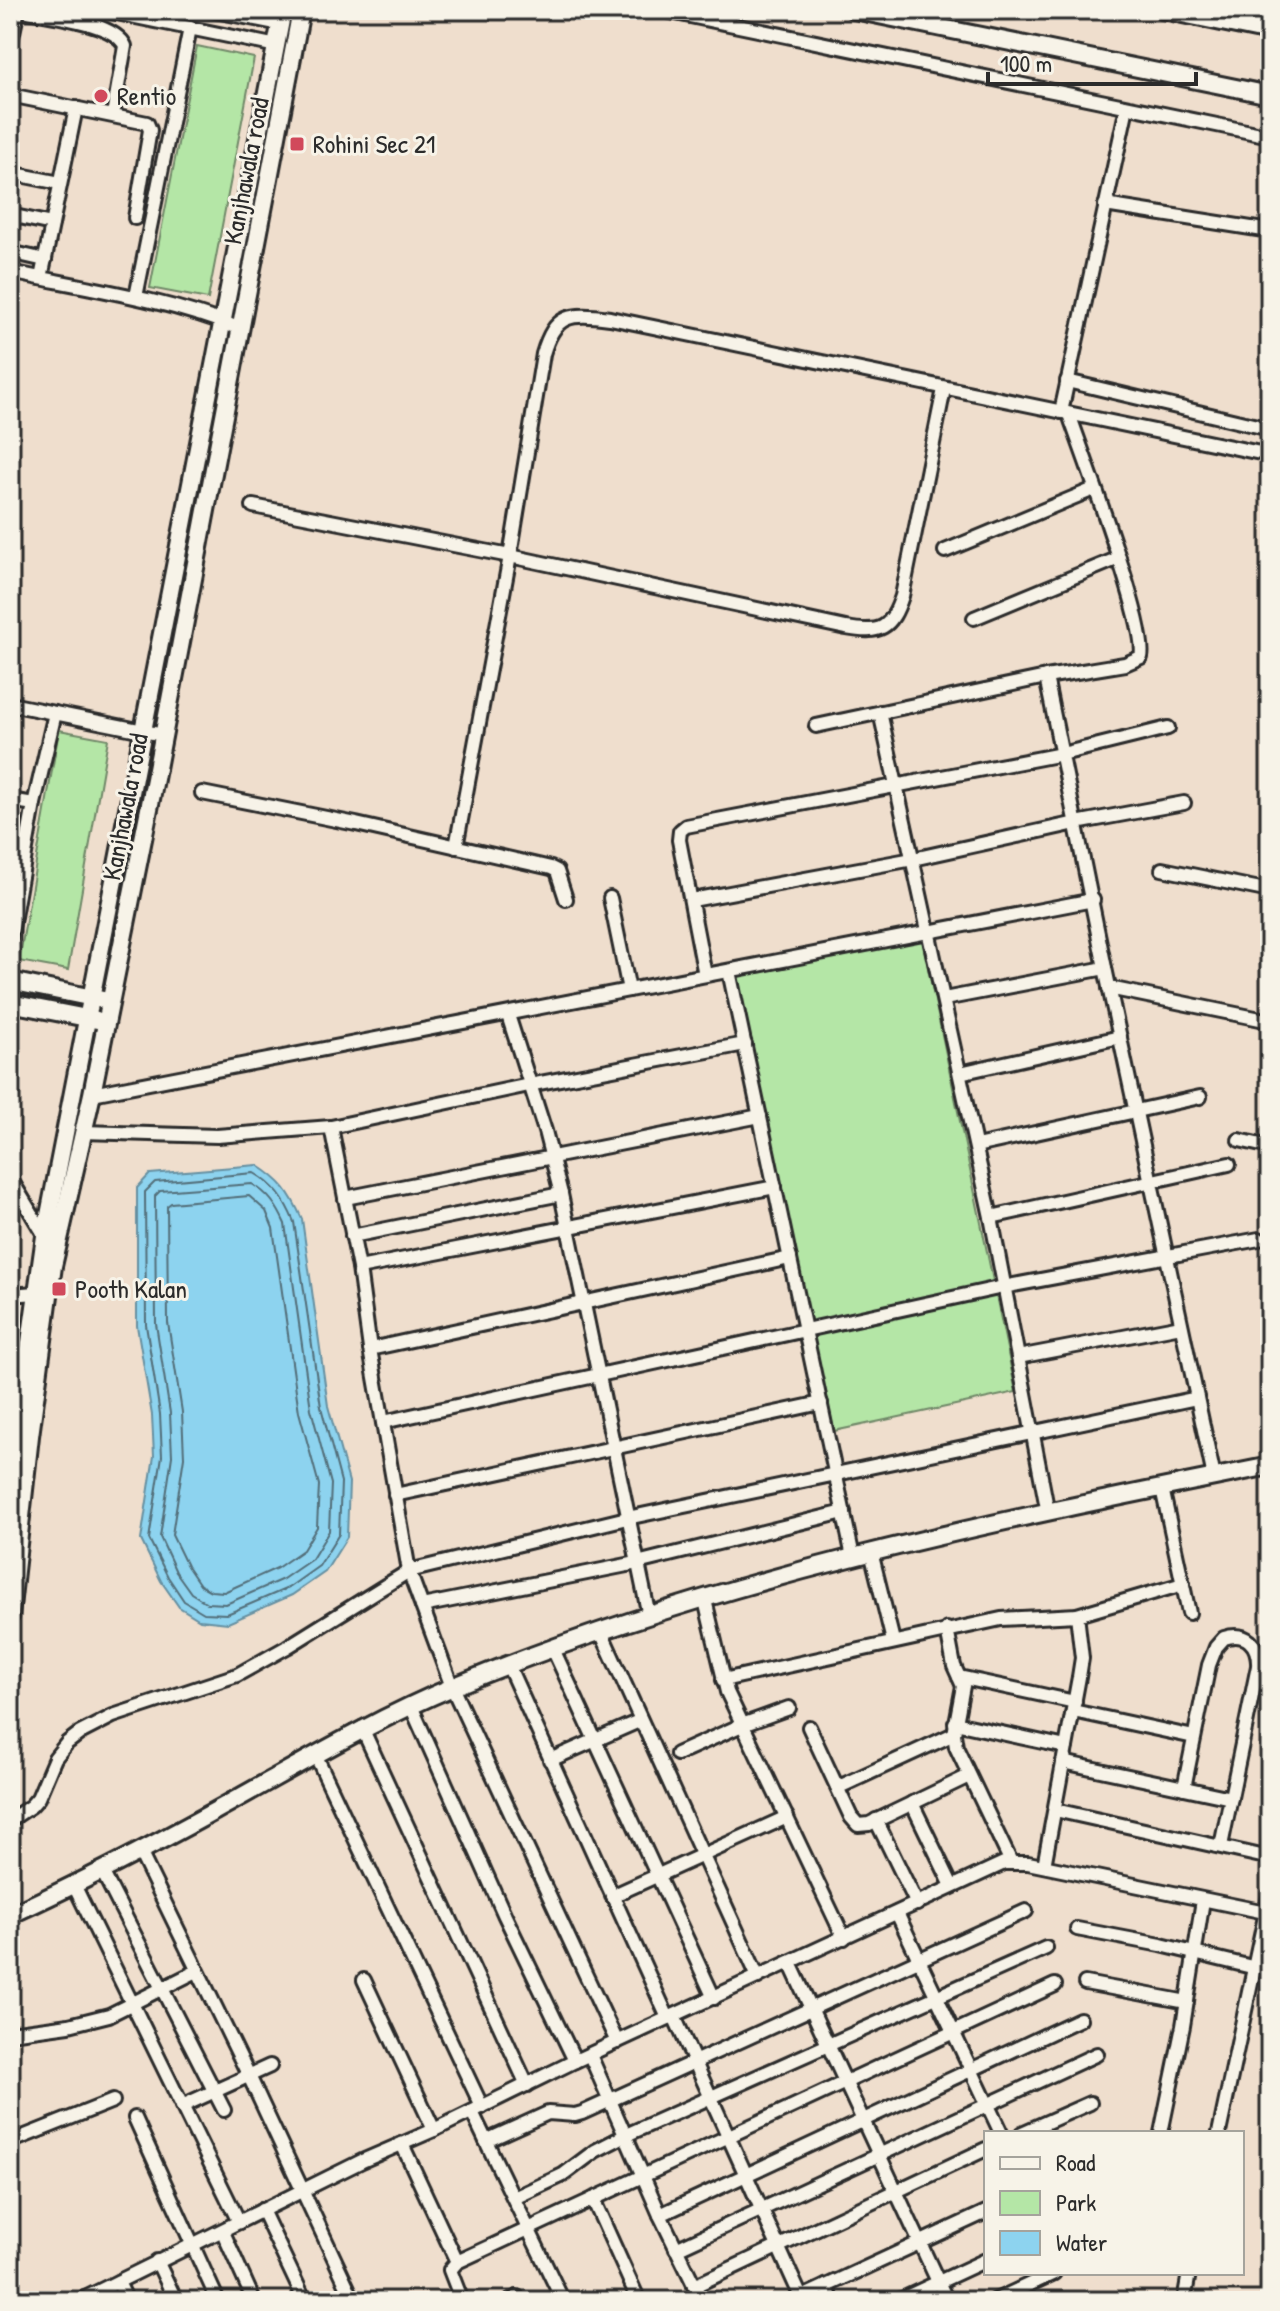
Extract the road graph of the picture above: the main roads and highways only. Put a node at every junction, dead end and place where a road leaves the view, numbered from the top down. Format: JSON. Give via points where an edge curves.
{"nodes":[{"id":1,"x":301,"y":10,"type":"edge"},
{"id":2,"x":854,"y":10,"type":"edge"},
{"id":3,"x":1163,"y":10,"type":"edge"},
{"id":4,"x":282,"y":17,"type":"edge"},
{"id":5,"x":1270,"y":32,"type":"edge"},
{"id":6,"x":1270,"y":95,"type":"edge"},
{"id":7,"x":10,"y":981,"type":"edge"},
{"id":8,"x":92,"y":997,"type":"junction"},
{"id":9,"x":110,"y":1001,"type":"junction"},
{"id":10,"x":10,"y":1003,"type":"edge"},
{"id":11,"x":88,"y":1018,"type":"junction"},
{"id":12,"x":106,"y":1022,"type":"junction"},
{"id":13,"x":18,"y":1367,"type":"edge"},
{"id":14,"x":1270,"y":1466,"type":"edge"},
{"id":15,"x":10,"y":1484,"type":"edge"},
{"id":16,"x":10,"y":1616,"type":"edge"},
{"id":17,"x":10,"y":1915,"type":"edge"}],
"edges":[{"from":1,"to":9,"type":"main road","name":"Kanjhawala road"},
{"from":2,"to":6,"type":"main road"},
{"from":3,"to":5,"type":"main road"},
{"from":4,"to":8,"type":"main road","name":"Kanjhawala road"},
{"from":7,"to":8,"type":"main road"},
{"from":8,"to":9,"type":"main road"},
{"from":8,"to":11,"type":"main road","name":"Kanjhawala road"},
{"from":9,"to":12,"type":"main road","name":"Kanjhawala road"},
{"from":10,"to":11,"type":"main road"},
{"from":11,"to":12,"type":"main road"},
{"from":11,"to":13,"type":"main road","name":"Kanjhawala road"},
{"from":12,"to":16,"type":"main road","name":"Kanjhawala road","via":[[53,1266]]},
{"from":13,"to":15,"type":"main road","name":"Kanjhawala road"},
{"from":14,"to":17,"type":"main road","via":[[871,1552],[649,1616],[508,1665],[362,1728],[140,1852]]}]}
